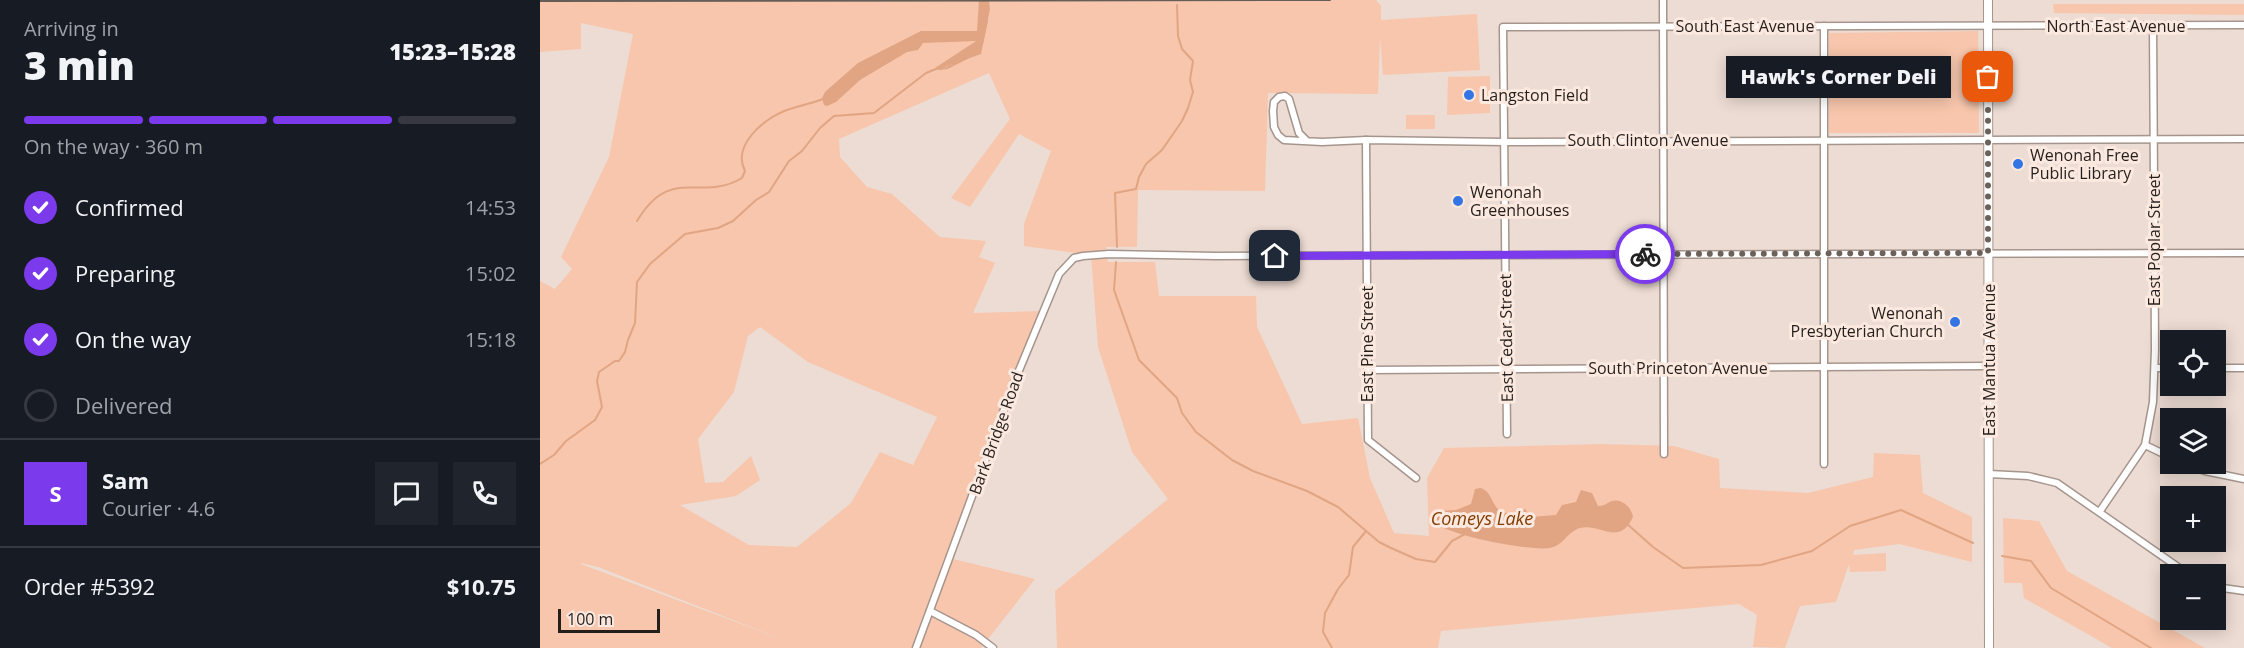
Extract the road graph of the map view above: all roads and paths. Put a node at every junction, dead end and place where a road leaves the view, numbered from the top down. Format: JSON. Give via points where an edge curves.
{"nodes":[{"id":1,"x":1663,"y":0,"type":"edge"},
{"id":2,"x":1988,"y":0,"type":"edge"},
{"id":3,"x":1988,"y":25,"type":"junction"},
{"id":4,"x":2244,"y":25,"type":"edge"},
{"id":5,"x":1662,"y":26,"type":"junction"},
{"id":6,"x":1824,"y":26,"type":"junction"},
{"id":7,"x":2153,"y":26,"type":"junction"},
{"id":8,"x":1503,"y":27,"type":"joint"},
{"id":9,"x":2244,"y":139,"type":"edge"},
{"id":10,"x":1366,"y":140,"type":"junction"},
{"id":11,"x":1662,"y":140,"type":"junction"},
{"id":12,"x":1823,"y":140,"type":"junction"},
{"id":13,"x":1989,"y":140,"type":"junction"},
{"id":14,"x":2153,"y":140,"type":"junction"},
{"id":15,"x":1307,"y":141,"type":"junction"},
{"id":16,"x":1504,"y":142,"type":"junction"},
{"id":17,"x":1823,"y":253,"type":"junction"},
{"id":18,"x":1988,"y":253,"type":"junction"},
{"id":19,"x":2244,"y":253,"type":"edge"},
{"id":20,"x":1662,"y":254,"type":"junction"},
{"id":21,"x":2153,"y":254,"type":"junction"},
{"id":22,"x":1366,"y":255,"type":"junction"},
{"id":23,"x":1505,"y":255,"type":"junction"},
{"id":24,"x":1988,"y":366,"type":"junction"},
{"id":25,"x":1823,"y":367,"type":"junction"},
{"id":26,"x":1663,"y":368,"type":"junction"},
{"id":27,"x":2155,"y":368,"type":"junction"},
{"id":28,"x":2160,"y":368,"type":"edge"},
{"id":29,"x":2226,"y":368,"type":"edge"},
{"id":30,"x":2244,"y":368,"type":"edge"},
{"id":31,"x":1367,"y":370,"type":"junction"},
{"id":32,"x":1506,"y":370,"type":"junction"},
{"id":33,"x":1507,"y":434,"type":"dead end"},
{"id":34,"x":2145,"y":445,"type":"junction"},
{"id":35,"x":2160,"y":452,"type":"edge"},
{"id":36,"x":1664,"y":454,"type":"dead end"},
{"id":37,"x":1824,"y":464,"type":"dead end"},
{"id":38,"x":1989,"y":474,"type":"junction"},
{"id":39,"x":2216,"y":474,"type":"edge"},
{"id":40,"x":1416,"y":478,"type":"dead end"},
{"id":41,"x":2244,"y":478,"type":"edge"},
{"id":42,"x":2100,"y":511,"type":"junction"},
{"id":43,"x":2174,"y":564,"type":"edge"},
{"id":44,"x":2226,"y":588,"type":"edge"},
{"id":45,"x":2244,"y":591,"type":"edge"},
{"id":46,"x":930,"y":611,"type":"junction"},
{"id":47,"x":916,"y":648,"type":"edge"},
{"id":48,"x":993,"y":648,"type":"edge"},
{"id":49,"x":1989,"y":648,"type":"edge"}],
"edges":[{"from":1,"to":5,"type":"street"},
{"from":2,"to":3,"type":"street","name":"East Mantua Avenue"},
{"from":3,"to":6,"type":"street","name":"South East Avenue"},
{"from":3,"to":7,"type":"street","name":"North East Avenue"},
{"from":3,"to":13,"type":"street","name":"East Mantua Avenue"},
{"from":4,"to":7,"type":"street","name":"North East Avenue"},
{"from":5,"to":6,"type":"street","name":"South East Avenue"},
{"from":5,"to":8,"type":"street","name":"South East Avenue"},
{"from":5,"to":11,"type":"street"},
{"from":6,"to":12,"type":"street"},
{"from":7,"to":14,"type":"street","name":"East Poplar Street"},
{"from":8,"to":16,"type":"street","name":"East Cedar Street"},
{"from":9,"to":14,"type":"street","name":"South Clinton Avenue"},
{"from":10,"to":15,"type":"street","name":"South Clinton Avenue"},
{"from":10,"to":16,"type":"street","name":"South Clinton Avenue"},
{"from":10,"to":22,"type":"street","name":"East Pine Street"},
{"from":11,"to":12,"type":"street","name":"South Clinton Avenue"},
{"from":11,"to":16,"type":"street","name":"South Clinton Avenue"},
{"from":11,"to":20,"type":"street"},
{"from":12,"to":13,"type":"street","name":"South Clinton Avenue"},
{"from":12,"to":17,"type":"street"},
{"from":13,"to":14,"type":"street","name":"South Clinton Avenue"},
{"from":13,"to":18,"type":"street","name":"East Mantua Avenue"},
{"from":14,"to":21,"type":"street","name":"East Poplar Street"},
{"from":15,"to":15,"type":"street","name":"South Clinton Avenue","via":[[1284,140],[1278,135],[1273,111],[1279,97],[1289,99],[1299,133]]},
{"from":16,"to":23,"type":"street","name":"East Cedar Street"},
{"from":17,"to":18,"type":"street","name":"Bark Bridge Road"},
{"from":17,"to":20,"type":"street","name":"Bark Bridge Road"},
{"from":17,"to":25,"type":"street"},
{"from":18,"to":21,"type":"street","name":"Bark Bridge Road"},
{"from":18,"to":24,"type":"street","name":"East Mantua Avenue"},
{"from":19,"to":21,"type":"street","name":"Bark Bridge Road"},
{"from":20,"to":23,"type":"street","name":"Bark Bridge Road"},
{"from":20,"to":26,"type":"street"},
{"from":21,"to":27,"type":"street","name":"East Poplar Street"},
{"from":22,"to":23,"type":"street","name":"Bark Bridge Road"},
{"from":22,"to":31,"type":"street","name":"East Pine Street"},
{"from":22,"to":46,"type":"street","name":"Bark Bridge Road","via":[[1110,254],[1074,258],[1053,285]]},
{"from":23,"to":32,"type":"street","name":"East Cedar Street"},
{"from":24,"to":25,"type":"street","name":"South Princeton Avenue"},
{"from":24,"to":38,"type":"street","name":"East Mantua Avenue"},
{"from":25,"to":26,"type":"street","name":"South Princeton Avenue"},
{"from":25,"to":37,"type":"street"},
{"from":26,"to":32,"type":"street","name":"South Princeton Avenue"},
{"from":26,"to":36,"type":"street"},
{"from":27,"to":28,"type":"street"},
{"from":27,"to":34,"type":"street","name":"East Poplar Street"},
{"from":29,"to":30,"type":"street"},
{"from":31,"to":32,"type":"street","name":"South Princeton Avenue"},
{"from":31,"to":40,"type":"street","name":"East Pine Street","via":[[1368,440]]},
{"from":32,"to":33,"type":"street","name":"East Cedar Street"},
{"from":34,"to":35,"type":"street"},
{"from":34,"to":42,"type":"street","name":"East Poplar Street"},
{"from":38,"to":42,"type":"street","via":[[2028,476],[2056,483]]},
{"from":38,"to":49,"type":"street","name":"East Mantua Avenue"},
{"from":39,"to":41,"type":"street"},
{"from":42,"to":43,"type":"street"},
{"from":44,"to":45,"type":"street"},
{"from":46,"to":47,"type":"street","name":"Bark Bridge Road"},
{"from":46,"to":48,"type":"street"}]}
